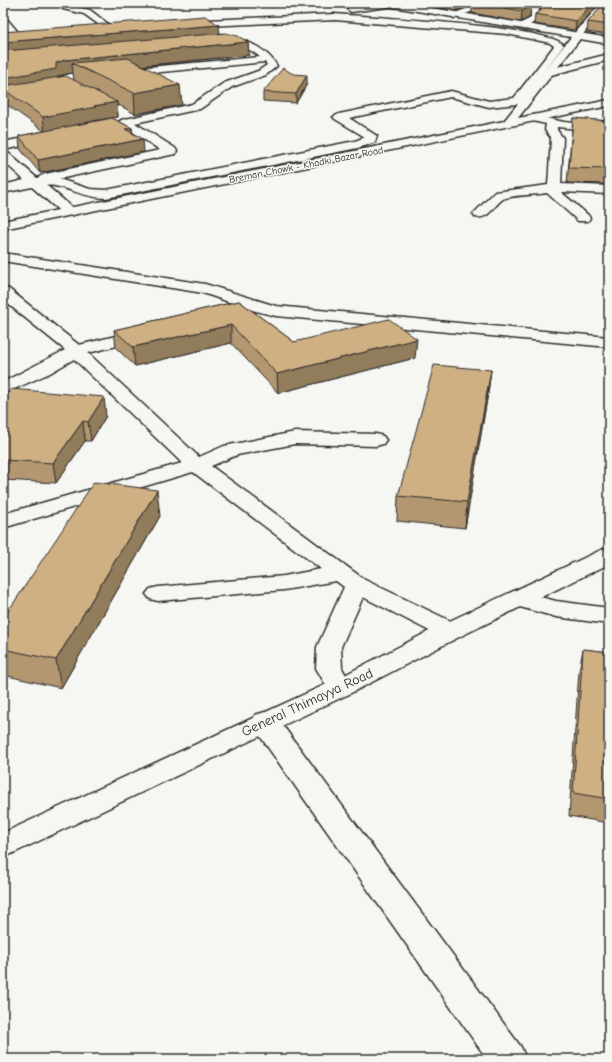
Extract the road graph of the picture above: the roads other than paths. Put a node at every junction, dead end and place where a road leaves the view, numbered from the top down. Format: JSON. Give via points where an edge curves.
{"nodes":[{"id":1,"x":76,"y":3,"type":"edge"},
{"id":2,"x":391,"y":3,"type":"edge"},
{"id":3,"x":490,"y":3,"type":"edge"},
{"id":4,"x":601,"y":3,"type":"edge"},
{"id":5,"x":347,"y":9,"type":"junction"},
{"id":6,"x":454,"y":15,"type":"junction"},
{"id":7,"x":482,"y":19,"type":"junction"},
{"id":8,"x":4,"y":22,"type":"edge"},
{"id":9,"x":522,"y":26,"type":"junction"},
{"id":10,"x":94,"y":29,"type":"edge"},
{"id":11,"x":3,"y":35,"type":"edge"},
{"id":12,"x":21,"y":35,"type":"junction"},
{"id":13,"x":576,"y":36,"type":"junction"},
{"id":14,"x":3,"y":39,"type":"edge"},
{"id":15,"x":609,"y":41,"type":"edge"},
{"id":16,"x":212,"y":42,"type":"edge"},
{"id":17,"x":609,"y":57,"type":"edge"},
{"id":18,"x":128,"y":59,"type":"edge"},
{"id":19,"x":268,"y":59,"type":"junction"},
{"id":20,"x":120,"y":72,"type":"junction"},
{"id":21,"x":547,"y":73,"type":"junction"},
{"id":22,"x":69,"y":85,"type":"junction"},
{"id":23,"x":54,"y":87,"type":"edge"},
{"id":24,"x":89,"y":95,"type":"edge"},
{"id":25,"x":609,"y":103,"type":"edge"},
{"id":26,"x":123,"y":117,"type":"junction"},
{"id":27,"x":532,"y":118,"type":"junction"},
{"id":28,"x":508,"y":123,"type":"junction"},
{"id":29,"x":552,"y":124,"type":"junction"},
{"id":30,"x":112,"y":125,"type":"edge"},
{"id":31,"x":606,"y":128,"type":"edge"},
{"id":32,"x":57,"y":136,"type":"edge"},
{"id":33,"x":3,"y":146,"type":"edge"},
{"id":34,"x":3,"y":155,"type":"edge"},
{"id":35,"x":34,"y":181,"type":"junction"},
{"id":36,"x":3,"y":189,"type":"edge"},
{"id":37,"x":552,"y":189,"type":"junction"},
{"id":38,"x":609,"y":190,"type":"edge"},
{"id":39,"x":69,"y":212,"type":"junction"},
{"id":40,"x":480,"y":214,"type":"dead end"},
{"id":41,"x":583,"y":218,"type":"dead end"},
{"id":42,"x":3,"y":225,"type":"edge"},
{"id":43,"x":3,"y":257,"type":"edge"},
{"id":44,"x":20,"y":260,"type":"junction"},
{"id":45,"x":3,"y":264,"type":"edge"},
{"id":46,"x":3,"y":292,"type":"edge"},
{"id":47,"x":255,"y":308,"type":"junction"},
{"id":48,"x":232,"y":313,"type":"edge"},
{"id":49,"x":162,"y":330,"type":"edge"},
{"id":50,"x":609,"y":342,"type":"edge"},
{"id":51,"x":76,"y":350,"type":"junction"},
{"id":52,"x":3,"y":389,"type":"edge"},
{"id":53,"x":376,"y":440,"type":"dead end"},
{"id":54,"x":196,"y":465,"type":"junction"},
{"id":55,"x":3,"y":521,"type":"edge"},
{"id":56,"x":609,"y":555,"type":"edge"},
{"id":57,"x":349,"y":579,"type":"junction"},
{"id":58,"x":158,"y":594,"type":"dead end"},
{"id":59,"x":517,"y":599,"type":"junction"},
{"id":60,"x":609,"y":616,"type":"edge"},
{"id":61,"x":450,"y":631,"type":"junction"},
{"id":62,"x":340,"y":688,"type":"junction"},
{"id":63,"x":265,"y":722,"type":"junction"},
{"id":64,"x":3,"y":846,"type":"edge"},
{"id":65,"x":508,"y":1059,"type":"edge"}],
"edges":[{"from":1,"to":10,"type":"street","via":[[66,7],[87,12],[115,27]]},
{"from":2,"to":5,"type":"street"},
{"from":2,"to":6,"type":"street"},
{"from":3,"to":6,"type":"street"},
{"from":3,"to":9,"type":"street","via":[[536,11],[535,19]]},
{"from":4,"to":13,"type":"street"},
{"from":5,"to":7,"type":"street","via":[[436,19]]},
{"from":5,"to":35,"type":"street","via":[[175,23],[335,17],[507,31],[553,41],[559,45],[517,101],[489,104],[452,94],[339,117],[372,136],[362,143],[106,194],[86,194],[61,183]]},
{"from":6,"to":7,"type":"street"},
{"from":7,"to":9,"type":"street"},
{"from":8,"to":12,"type":"street"},
{"from":9,"to":13,"type":"street"},
{"from":11,"to":12,"type":"street"},
{"from":12,"to":14,"type":"street"},
{"from":13,"to":15,"type":"street"},
{"from":13,"to":21,"type":"street"},
{"from":16,"to":19,"type":"street","via":[[227,41],[254,47]]},
{"from":17,"to":21,"type":"street"},
{"from":18,"to":20,"type":"street","via":[[134,67]]},
{"from":19,"to":20,"type":"street"},
{"from":19,"to":26,"type":"street","via":[[272,66],[270,68],[228,85],[196,107]]},
{"from":20,"to":22,"type":"street","via":[[63,79],[63,82]]},
{"from":21,"to":28,"type":"street"},
{"from":22,"to":23,"type":"street"},
{"from":22,"to":24,"type":"street"},
{"from":25,"to":27,"type":"street","name":"Breman Chowk - Khadki Bazar Road"},
{"from":26,"to":30,"type":"street"},
{"from":26,"to":35,"type":"street","via":[[171,151]]},
{"from":27,"to":28,"type":"street","name":"Breman Chowk - Khadki Bazar Road"},
{"from":27,"to":29,"type":"street"},
{"from":28,"to":39,"type":"street","name":"Breman Chowk - Khadki Bazar Road"},
{"from":29,"to":31,"type":"street"},
{"from":29,"to":37,"type":"street","via":[[551,130],[557,138]]},
{"from":32,"to":33,"type":"street"},
{"from":34,"to":35,"type":"street"},
{"from":35,"to":36,"type":"street"},
{"from":35,"to":39,"type":"street"},
{"from":37,"to":38,"type":"street"},
{"from":37,"to":40,"type":"street","via":[[500,195]]},
{"from":37,"to":41,"type":"street"},
{"from":39,"to":42,"type":"street","name":"Breman Chowk - Khadki Bazar Road"},
{"from":43,"to":44,"type":"street"},
{"from":44,"to":45,"type":"street"},
{"from":44,"to":47,"type":"street","via":[[205,289]]},
{"from":46,"to":51,"type":"street"},
{"from":47,"to":48,"type":"street"},
{"from":47,"to":50,"type":"street"},
{"from":49,"to":51,"type":"street"},
{"from":51,"to":52,"type":"street"},
{"from":51,"to":54,"type":"street"},
{"from":53,"to":54,"type":"street","via":[[288,439],[231,450]]},
{"from":54,"to":55,"type":"street"},
{"from":54,"to":57,"type":"street"},
{"from":56,"to":59,"type":"street","name":"General Thimayya Road"},
{"from":57,"to":58,"type":"street"},
{"from":57,"to":61,"type":"street"},
{"from":57,"to":62,"type":"street","via":[[328,647],[329,668]]},
{"from":59,"to":60,"type":"street","via":[[556,609]]},
{"from":59,"to":61,"type":"street","name":"General Thimayya Road"},
{"from":61,"to":62,"type":"street","name":"General Thimayya Road"},
{"from":62,"to":63,"type":"street","name":"General Thimayya Road"},
{"from":63,"to":64,"type":"street","name":"General Thimayya Road"},
{"from":63,"to":65,"type":"street"}]}
